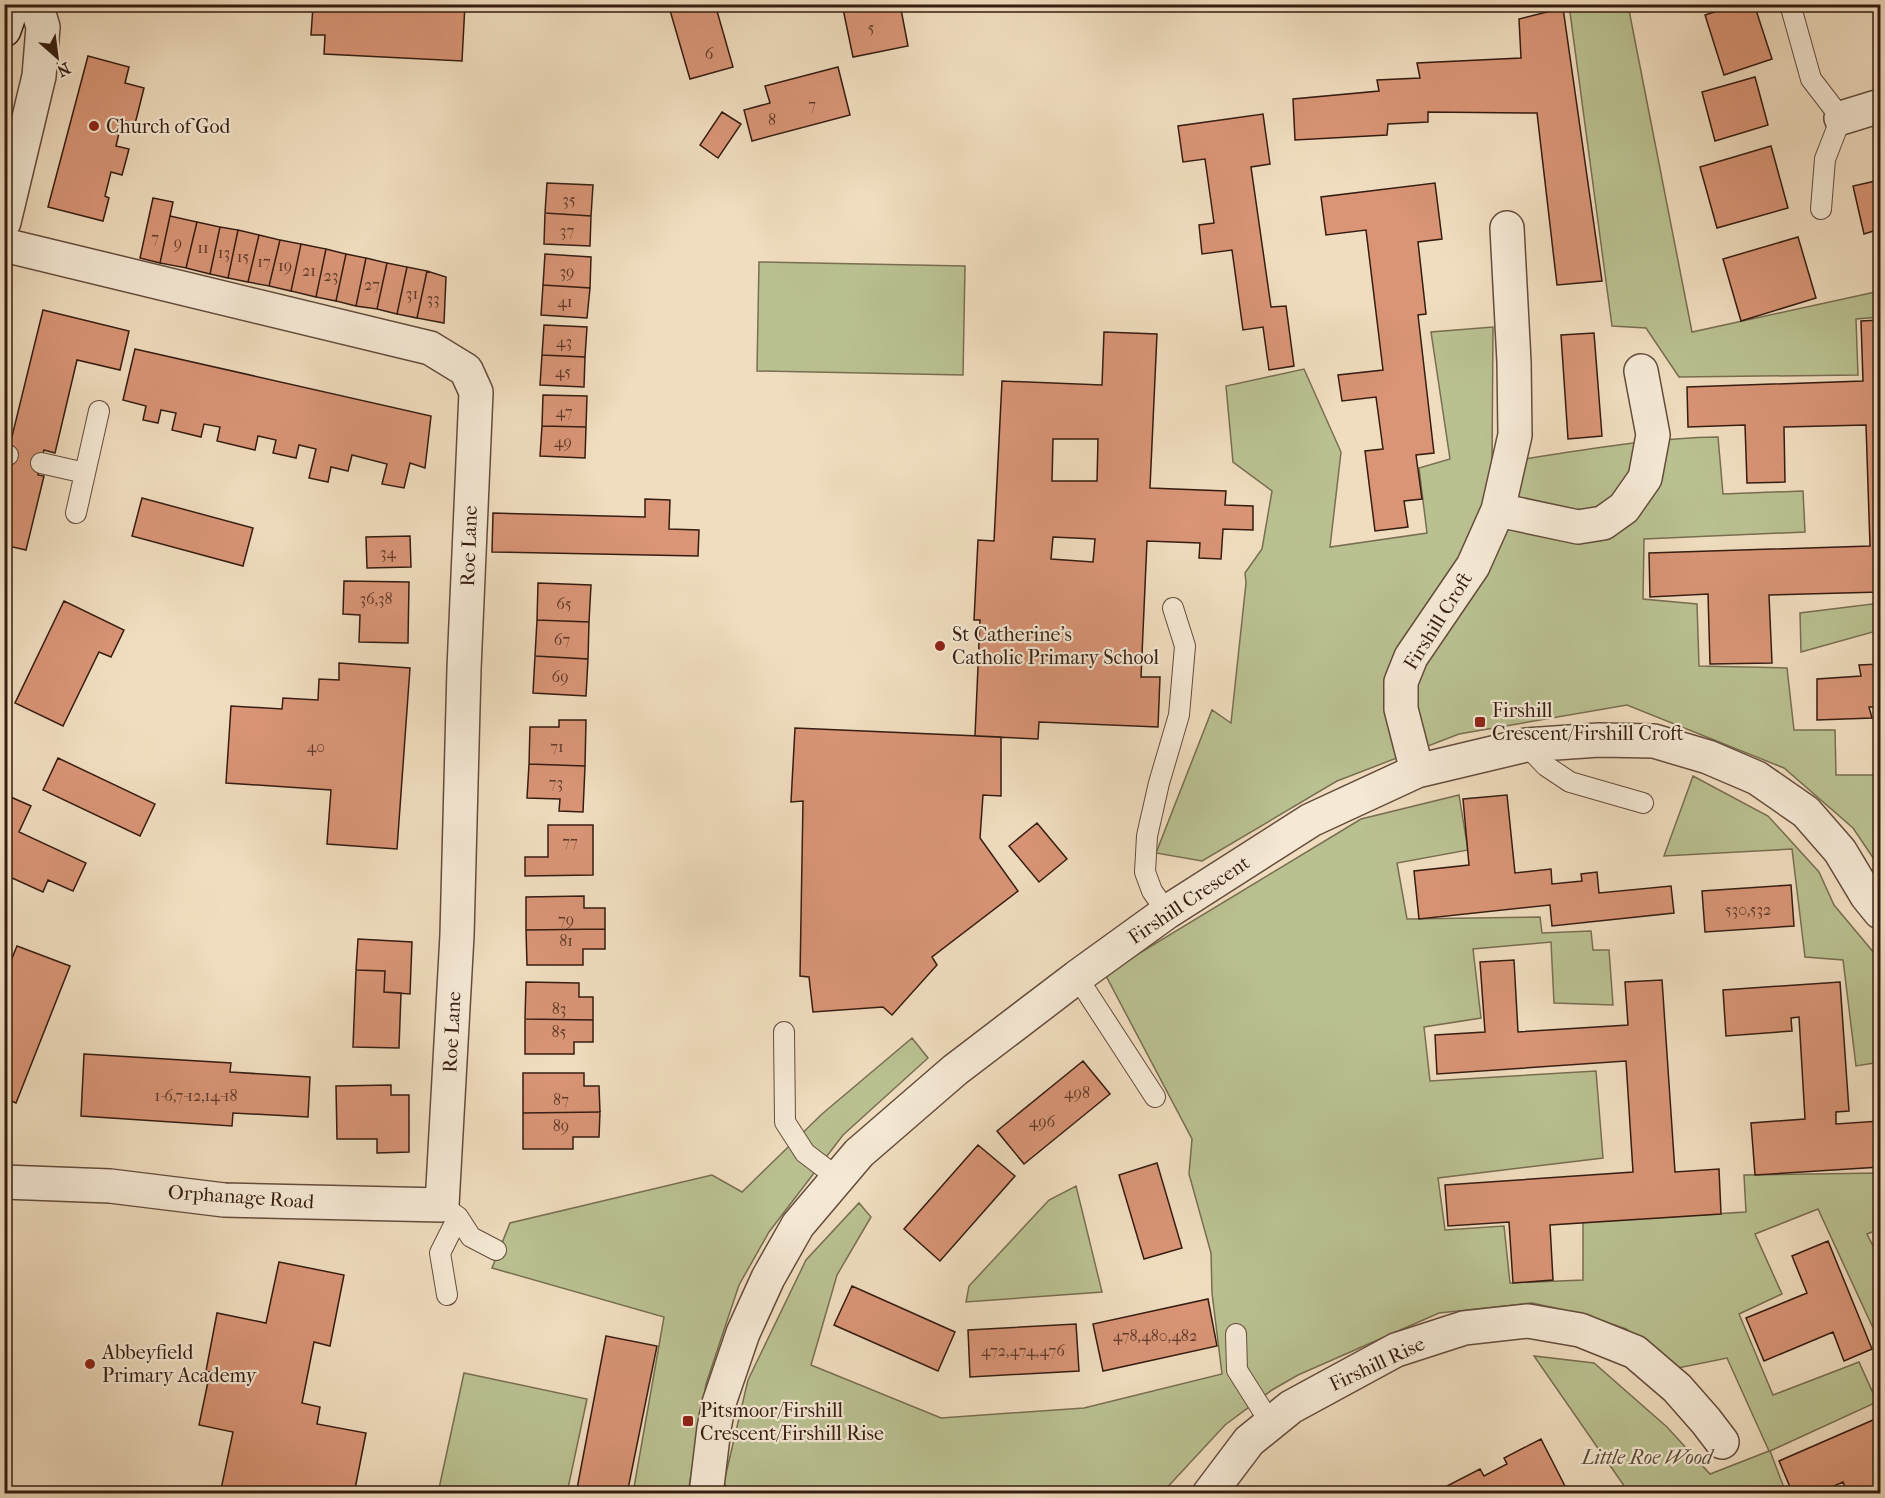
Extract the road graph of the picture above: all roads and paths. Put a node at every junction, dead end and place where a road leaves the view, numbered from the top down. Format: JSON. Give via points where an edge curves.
{"nodes":[{"id":1,"x":13,"y":4,"type":"edge"},
{"id":2,"x":36,"y":4,"type":"edge"},
{"id":3,"x":1790,"y":4,"type":"edge"},
{"id":4,"x":4,"y":30,"type":"edge"},
{"id":5,"x":1881,"y":106,"type":"edge"},
{"id":6,"x":1841,"y":118,"type":"junction"},
{"id":7,"x":1821,"y":209,"type":"dead end"},
{"id":8,"x":4,"y":222,"type":"edge"},
{"id":9,"x":1508,"y":228,"type":"dead end"},
{"id":10,"x":4,"y":245,"type":"edge"},
{"id":11,"x":1641,"y":371,"type":"dead end"},
{"id":12,"x":99,"y":411,"type":"dead end"},
{"id":13,"x":41,"y":463,"type":"dead end"},
{"id":14,"x":85,"y":473,"type":"junction"},
{"id":15,"x":1498,"y":510,"type":"junction"},
{"id":16,"x":76,"y":513,"type":"dead end"},
{"id":17,"x":1173,"y":608,"type":"dead end"},
{"id":18,"x":1526,"y":746,"type":"junction"},
{"id":19,"x":1418,"y":771,"type":"junction"},
{"id":20,"x":1643,"y":803,"type":"dead end"},
{"id":21,"x":1167,"y":912,"type":"junction"},
{"id":22,"x":1881,"y":912,"type":"edge"},
{"id":23,"x":1077,"y":977,"type":"junction"},
{"id":24,"x":784,"y":1032,"type":"dead end"},
{"id":25,"x":1155,"y":1097,"type":"dead end"},
{"id":26,"x":838,"y":1178,"type":"junction"},
{"id":27,"x":4,"y":1182,"type":"edge"},
{"id":28,"x":450,"y":1211,"type":"junction"},
{"id":29,"x":496,"y":1250,"type":"dead end"},
{"id":30,"x":447,"y":1295,"type":"dead end"},
{"id":31,"x":1236,"y":1334,"type":"dead end"},
{"id":32,"x":1271,"y":1424,"type":"junction"},
{"id":33,"x":1722,"y":1442,"type":"dead end"},
{"id":34,"x":706,"y":1494,"type":"edge"},
{"id":35,"x":1209,"y":1494,"type":"edge"}],
"edges":[{"from":1,"to":4,"type":"street"},
{"from":2,"to":8,"type":"street","via":[[43,27],[39,76]]},
{"from":3,"to":6,"type":"lane","via":[[1811,79]]},
{"from":5,"to":6,"type":"street"},
{"from":6,"to":7,"type":"lane","via":[[1825,159]]},
{"from":9,"to":15,"type":"street","name":"Firshill Croft","via":[[1515,435]]},
{"from":10,"to":28,"type":"street","name":"Roe Lane","via":[[430,348],[466,370],[476,392]]},
{"from":11,"to":15,"type":"street","via":[[1653,435],[1645,478],[1624,508],[1603,523],[1578,527]]},
{"from":12,"to":14,"type":"lane"},
{"from":13,"to":14,"type":"lane"},
{"from":14,"to":16,"type":"lane"},
{"from":15,"to":19,"type":"street","name":"Firshill Croft","via":[[1473,566],[1411,657],[1401,682],[1401,709]]},
{"from":17,"to":21,"type":"lane","via":[[1185,646],[1179,715],[1146,836],[1145,872],[1152,891]]},
{"from":18,"to":19,"type":"street","name":"Firshill Crescent"},
{"from":18,"to":20,"type":"lane","via":[[1570,782]]},
{"from":18,"to":22,"type":"street","name":"Firshill Crescent","via":[[1599,740],[1654,741],[1708,757],[1756,778],[1806,812],[1840,851]]},
{"from":19,"to":21,"type":"street","name":"Firshill Crescent","via":[[1311,820]]},
{"from":21,"to":23,"type":"street","name":"Firshill Crescent"},
{"from":23,"to":25,"type":"lane"},
{"from":23,"to":26,"type":"street","name":"Firshill Crescent","via":[[955,1070],[859,1153]]},
{"from":24,"to":26,"type":"lane","via":[[785,1122],[805,1152]]},
{"from":26,"to":34,"type":"street","name":"Firshill Crescent","via":[[798,1225],[743,1333],[719,1403]]},
{"from":27,"to":28,"type":"street","name":"Orphanage Road","via":[[111,1186],[224,1200]]},
{"from":28,"to":29,"type":"lane","via":[[471,1238]]},
{"from":28,"to":30,"type":"lane","via":[[440,1253]]},
{"from":31,"to":32,"type":"lane","via":[[1237,1370]]},
{"from":32,"to":33,"type":"street","name":"Firshill Rise","via":[[1291,1407],[1396,1350],[1464,1328],[1528,1321],[1580,1330],[1635,1352],[1677,1388]]},
{"from":32,"to":35,"type":"street","name":"Firshill Rise","via":[[1249,1442]]}]}
